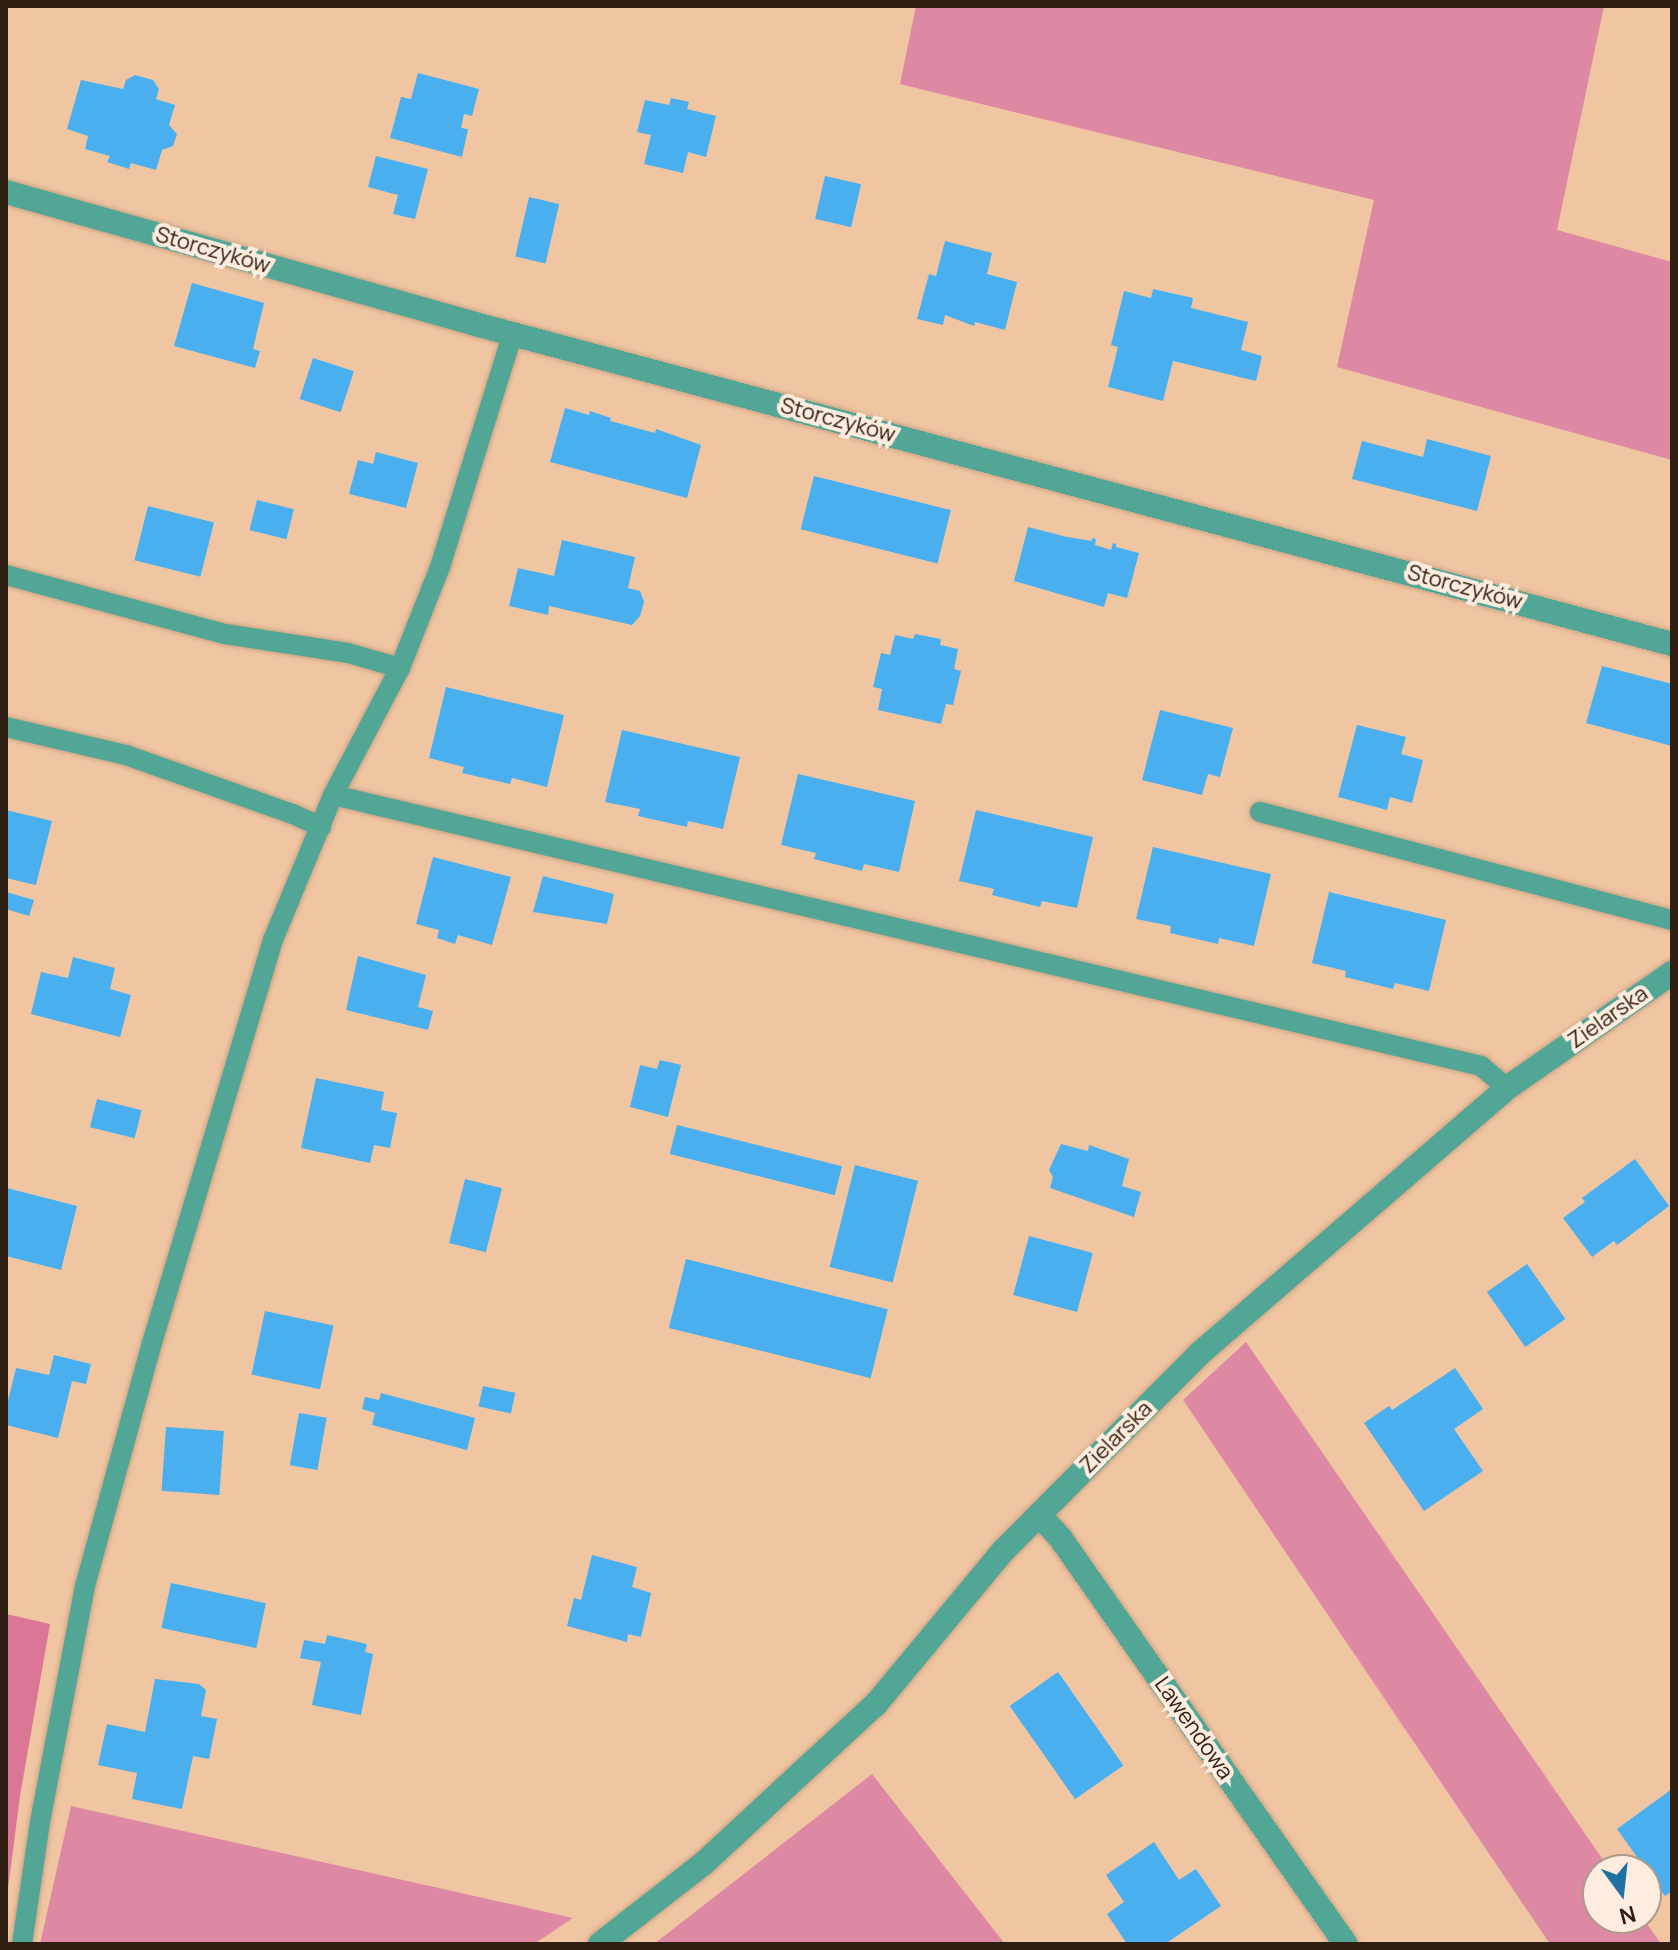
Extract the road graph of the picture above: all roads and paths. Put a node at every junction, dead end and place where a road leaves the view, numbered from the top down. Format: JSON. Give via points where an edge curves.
{"nodes":[{"id":1,"x":6,"y":192,"type":"edge"},
{"id":2,"x":513,"y":333,"type":"junction"},
{"id":3,"x":6,"y":575,"type":"edge"},
{"id":4,"x":1672,"y":644,"type":"edge"},
{"id":5,"x":400,"y":668,"type":"junction"},
{"id":6,"x":6,"y":727,"type":"edge"},
{"id":7,"x":333,"y":795,"type":"junction"},
{"id":8,"x":1260,"y":812,"type":"dead end"},
{"id":9,"x":321,"y":827,"type":"junction"},
{"id":10,"x":1672,"y":920,"type":"edge"},
{"id":11,"x":1672,"y":973,"type":"edge"},
{"id":12,"x":1507,"y":1088,"type":"junction"},
{"id":13,"x":1039,"y":1515,"type":"junction"},
{"id":14,"x":22,"y":1944,"type":"edge"},
{"id":15,"x":600,"y":1944,"type":"edge"},
{"id":16,"x":1346,"y":1944,"type":"edge"}],
"edges":[{"from":1,"to":2,"type":"street","name":"Storczyków"},
{"from":2,"to":4,"type":"street","name":"Storczyków"},
{"from":2,"to":5,"type":"lane","via":[[440,567]]},
{"from":3,"to":5,"type":"lane","via":[[225,634],[348,653]]},
{"from":5,"to":7,"type":"lane"},
{"from":6,"to":9,"type":"lane","via":[[126,755]]},
{"from":7,"to":9,"type":"lane"},
{"from":7,"to":12,"type":"lane","via":[[1481,1066]]},
{"from":8,"to":10,"type":"lane"},
{"from":9,"to":14,"type":"lane","via":[[273,940],[85,1586]]},
{"from":11,"to":12,"type":"street","name":"Zielarska"},
{"from":12,"to":13,"type":"street","name":"Zielarska","via":[[1199,1354]]},
{"from":13,"to":15,"type":"street","name":"Zielarska","via":[[876,1704],[704,1863]]},
{"from":13,"to":16,"type":"street","name":"Lawendowa"}]}
